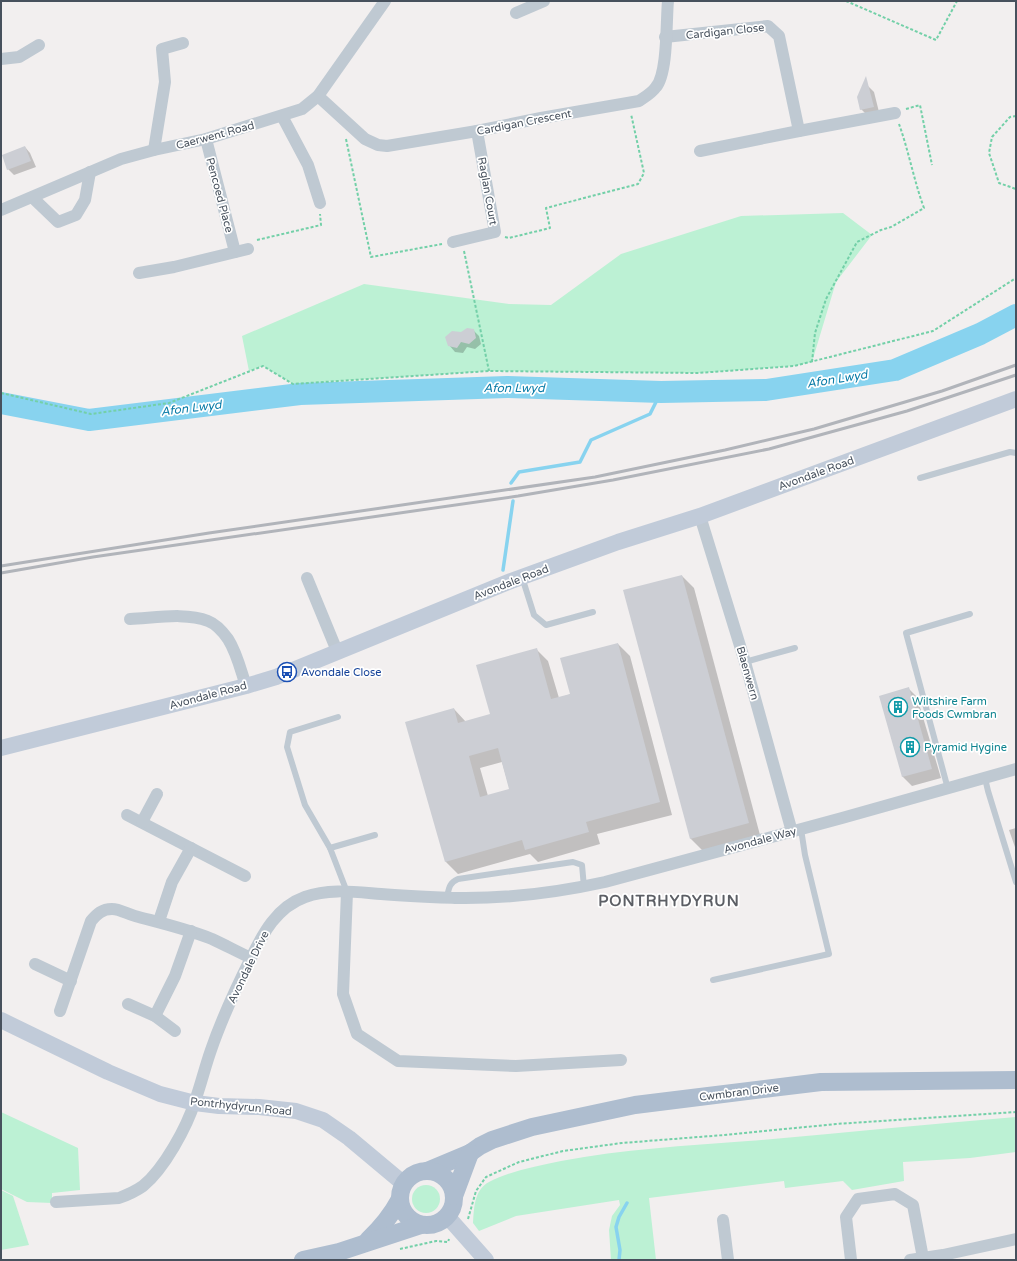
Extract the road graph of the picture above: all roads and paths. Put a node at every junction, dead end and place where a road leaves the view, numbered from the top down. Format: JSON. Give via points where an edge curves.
{"nodes":[{"id":1,"x":385,"y":1,"type":"edge"},
{"id":2,"x":544,"y":1,"type":"edge"},
{"id":3,"x":668,"y":1,"type":"edge"},
{"id":4,"x":846,"y":1,"type":"edge"},
{"id":5,"x":957,"y":1,"type":"edge"},
{"id":6,"x":516,"y":13,"type":"dead end"},
{"id":7,"x":665,"y":38,"type":"junction"},
{"id":8,"x":183,"y":43,"type":"dead end"},
{"id":9,"x":39,"y":45,"type":"dead end"},
{"id":10,"x":1,"y":59,"type":"edge"},
{"id":11,"x":318,"y":96,"type":"junction"},
{"id":12,"x":629,"y":103,"type":"junction"},
{"id":13,"x":894,"y":113,"type":"junction"},
{"id":14,"x":282,"y":116,"type":"junction"},
{"id":15,"x":1016,"y":116,"type":"edge"},
{"id":16,"x":342,"y":118,"type":"junction"},
{"id":17,"x":477,"y":131,"type":"junction"},
{"id":18,"x":799,"y":132,"type":"junction"},
{"id":19,"x":206,"y":139,"type":"junction"},
{"id":20,"x":154,"y":150,"type":"junction"},
{"id":21,"x":700,"y":152,"type":"dead end"},
{"id":22,"x":932,"y":165,"type":"dead end"},
{"id":23,"x":90,"y":172,"type":"junction"},
{"id":24,"x":1016,"y":189,"type":"edge"},
{"id":25,"x":33,"y":198,"type":"junction"},
{"id":26,"x":320,"y":203,"type":"joint"},
{"id":27,"x":1,"y":210,"type":"edge"},
{"id":28,"x":495,"y":232,"type":"junction"},
{"id":29,"x":457,"y":241,"type":"junction"},
{"id":30,"x":248,"y":249,"type":"joint"},
{"id":31,"x":235,"y":252,"type":"junction"},
{"id":32,"x":140,"y":274,"type":"dead end"},
{"id":33,"x":1016,"y":278,"type":"edge"},
{"id":34,"x":812,"y":362,"type":"junction"},
{"id":35,"x":489,"y":371,"type":"junction"},
{"id":36,"x":1,"y":393,"type":"edge"},
{"id":37,"x":1016,"y":399,"type":"edge"},
{"id":38,"x":1016,"y":453,"type":"edge"},
{"id":39,"x":920,"y":478,"type":"dead end"},
{"id":40,"x":700,"y":516,"type":"junction"},
{"id":41,"x":522,"y":577,"type":"junction"},
{"id":42,"x":307,"y":578,"type":"dead end"},
{"id":43,"x":593,"y":612,"type":"dead end"},
{"id":44,"x":970,"y":614,"type":"dead end"},
{"id":45,"x":130,"y":619,"type":"dead end"},
{"id":46,"x":796,"y":648,"type":"dead end"},
{"id":47,"x":337,"y":651,"type":"junction"},
{"id":48,"x":745,"y":662,"type":"junction"},
{"id":49,"x":246,"y":686,"type":"junction"},
{"id":50,"x":338,"y":717,"type":"dead end"},
{"id":51,"x":1,"y":748,"type":"edge"},
{"id":52,"x":1016,"y":769,"type":"edge"},
{"id":53,"x":985,"y":778,"type":"junction"},
{"id":54,"x":948,"y":788,"type":"junction"},
{"id":55,"x":157,"y":794,"type":"dead end"},
{"id":56,"x":128,"y":815,"type":"dead end"},
{"id":57,"x":142,"y":822,"type":"junction"},
{"id":58,"x":797,"y":830,"type":"junction"},
{"id":59,"x":375,"y":835,"type":"dead end"},
{"id":60,"x":191,"y":848,"type":"junction"},
{"id":61,"x":330,"y":848,"type":"junction"},
{"id":62,"x":244,"y":876,"type":"dead end"},
{"id":63,"x":1016,"y":882,"type":"edge"},
{"id":64,"x":584,"y":886,"type":"junction"},
{"id":65,"x":347,"y":892,"type":"junction"},
{"id":66,"x":501,"y":896,"type":"joint"},
{"id":67,"x":447,"y":897,"type":"junction"},
{"id":68,"x":159,"y":921,"type":"junction"},
{"id":69,"x":191,"y":931,"type":"junction"},
{"id":70,"x":251,"y":958,"type":"junction"},
{"id":71,"x":35,"y":964,"type":"dead end"},
{"id":72,"x":713,"y":980,"type":"dead end"},
{"id":73,"x":71,"y":981,"type":"junction"},
{"id":74,"x":128,"y":1004,"type":"dead end"},
{"id":75,"x":60,"y":1011,"type":"dead end"},
{"id":76,"x":155,"y":1016,"type":"junction"},
{"id":77,"x":1,"y":1020,"type":"edge"},
{"id":78,"x":175,"y":1031,"type":"dead end"},
{"id":79,"x":621,"y":1060,"type":"dead end"},
{"id":80,"x":1016,"y":1080,"type":"edge"},
{"id":81,"x":195,"y":1103,"type":"junction"},
{"id":82,"x":1016,"y":1112,"type":"edge"},
{"id":83,"x":470,"y":1153,"type":"junction"},
{"id":84,"x":427,"y":1171,"type":"junction"},
{"id":85,"x":402,"y":1191,"type":"junction"},
{"id":86,"x":454,"y":1196,"type":"junction"},
{"id":87,"x":56,"y":1202,"type":"dead end"},
{"id":88,"x":723,"y":1220,"type":"dead end"},
{"id":89,"x":452,"y":1221,"type":"junction"},
{"id":90,"x":421,"y":1225,"type":"junction"},
{"id":91,"x":1016,"y":1239,"type":"edge"},
{"id":92,"x":364,"y":1243,"type":"junction"},
{"id":93,"x":400,"y":1249,"type":"dead end"},
{"id":94,"x":923,"y":1258,"type":"junction"},
{"id":95,"x":303,"y":1260,"type":"edge"},
{"id":96,"x":486,"y":1260,"type":"edge"},
{"id":97,"x":728,"y":1260,"type":"edge"},
{"id":98,"x":851,"y":1260,"type":"edge"},
{"id":99,"x":910,"y":1260,"type":"edge"}],
"edges":[{"from":1,"to":11,"type":"street","name":"Caerwent Road"},
{"from":2,"to":6,"type":"street"},
{"from":3,"to":7,"type":"street","name":"Cardigan Crescent"},
{"from":4,"to":5,"type":"path","via":[[936,40]]},
{"from":7,"to":12,"type":"street","name":"Cardigan Crescent","via":[[661,78],[657,86],[639,101]]},
{"from":7,"to":18,"type":"street","name":"Cardigan Close","via":[[768,26],[779,36]]},
{"from":8,"to":20,"type":"street","via":[[162,49],[165,82]]},
{"from":9,"to":10,"type":"street","via":[[19,57]]},
{"from":11,"to":14,"type":"street","name":"Caerwent Road","via":[[302,109]]},
{"from":11,"to":16,"type":"street","name":"Cardigan Crescent"},
{"from":12,"to":17,"type":"street","name":"Cardigan Crescent"},
{"from":12,"to":28,"type":"path","via":[[644,173],[638,184],[546,208],[550,228],[509,238]]},
{"from":13,"to":18,"type":"street"},
{"from":13,"to":22,"type":"path","via":[[920,105]]},
{"from":13,"to":34,"type":"path","via":[[907,145],[924,208],[892,227],[857,242],[826,299],[816,333]]},
{"from":14,"to":19,"type":"street","name":"Caerwent Road"},
{"from":14,"to":26,"type":"street","via":[[308,165]]},
{"from":15,"to":24,"type":"path","via":[[1010,117],[992,137],[989,152],[999,183]]},
{"from":16,"to":17,"type":"street","name":"Cardigan Crescent","via":[[365,139],[378,145],[396,145]]},
{"from":16,"to":29,"type":"path","via":[[371,257]]},
{"from":17,"to":28,"type":"street","name":"Raglan Court"},
{"from":18,"to":21,"type":"street"},
{"from":19,"to":20,"type":"street","name":"Caerwent Road"},
{"from":19,"to":31,"type":"street","name":"Pencoed Place"},
{"from":20,"to":23,"type":"street","name":"Caerwent Road","via":[[121,159]]},
{"from":23,"to":25,"type":"street","name":"Caerwent Road"},
{"from":23,"to":25,"type":"street","via":[[85,200],[76,215],[58,222]]},
{"from":25,"to":27,"type":"street","name":"Caerwent Road"},
{"from":26,"to":30,"type":"path","via":[[321,225],[255,240]]},
{"from":28,"to":29,"type":"street","name":"Raglan Court"},
{"from":29,"to":35,"type":"path"},
{"from":30,"to":31,"type":"street"},
{"from":31,"to":32,"type":"street"},
{"from":33,"to":34,"type":"path","via":[[933,330]]},
{"from":34,"to":35,"type":"path","via":[[794,366],[698,372]]},
{"from":35,"to":36,"type":"path","via":[[293,384],[263,366],[169,403],[91,414]]},
{"from":37,"to":40,"type":"street","name":"Avondale Road"},
{"from":38,"to":39,"type":"lane","via":[[1010,452]]},
{"from":40,"to":41,"type":"street","name":"Avondale Road"},
{"from":40,"to":48,"type":"street","name":"Blaenwern"},
{"from":41,"to":43,"type":"lane","via":[[534,615],[546,625]]},
{"from":41,"to":47,"type":"street","name":"Avondale Road"},
{"from":42,"to":47,"type":"street"},
{"from":44,"to":54,"type":"lane","via":[[906,633]]},
{"from":45,"to":49,"type":"street","via":[[189,616],[209,621],[228,640]]},
{"from":46,"to":48,"type":"lane"},
{"from":47,"to":49,"type":"street","name":"Avondale Road"},
{"from":48,"to":58,"type":"street","name":"Blaenwern"},
{"from":49,"to":51,"type":"street","name":"Avondale Road"},
{"from":50,"to":61,"type":"lane","via":[[290,732],[287,747],[305,805]]},
{"from":52,"to":53,"type":"street","name":"Avondale Way"},
{"from":53,"to":54,"type":"street","name":"Avondale Way"},
{"from":53,"to":63,"type":"lane"},
{"from":54,"to":58,"type":"street","name":"Avondale Way"},
{"from":55,"to":57,"type":"street"},
{"from":56,"to":57,"type":"street"},
{"from":57,"to":60,"type":"street"},
{"from":58,"to":64,"type":"street","name":"Avondale Way"},
{"from":58,"to":72,"type":"lane","via":[[829,954]]},
{"from":59,"to":61,"type":"lane"},
{"from":60,"to":62,"type":"street"},
{"from":60,"to":68,"type":"street","via":[[172,882]]},
{"from":61,"to":65,"type":"lane"},
{"from":64,"to":66,"type":"street","name":"Avondale Way","via":[[531,895]]},
{"from":64,"to":67,"type":"lane","via":[[582,865],[573,862],[458,879],[452,881]]},
{"from":65,"to":67,"type":"street","name":"Avondale Drive"},
{"from":65,"to":70,"type":"street","name":"Avondale Drive","via":[[326,892],[304,897],[282,910],[265,930]]},
{"from":65,"to":79,"type":"street","via":[[343,994],[357,1034],[398,1062],[516,1066]]},
{"from":66,"to":67,"type":"street","name":"Avondale Drive"},
{"from":68,"to":69,"type":"street"},
{"from":68,"to":73,"type":"street","via":[[111,909],[97,914],[91,921]]},
{"from":69,"to":70,"type":"street"},
{"from":69,"to":76,"type":"street","via":[[175,976]]},
{"from":70,"to":81,"type":"street","name":"Avondale Drive","via":[[210,1052]]},
{"from":71,"to":73,"type":"street"},
{"from":73,"to":75,"type":"street"},
{"from":74,"to":76,"type":"street"},
{"from":76,"to":78,"type":"street"},
{"from":77,"to":81,"type":"street","name":"Pontrhydyrun Road","via":[[108,1072],[160,1094]]},
{"from":80,"to":83,"type":"main road","name":"Cwmbran Drive","via":[[821,1082],[635,1105],[532,1127],[492,1140]]},
{"from":81,"to":85,"type":"street","name":"Pontrhydyrun Road","via":[[296,1111],[322,1120],[349,1138]]},
{"from":81,"to":87,"type":"street","name":"Avondale Drive","via":[[177,1142],[160,1167],[142,1186],[119,1198]]},
{"from":82,"to":89,"type":"path","via":[[836,1124],[622,1142],[563,1150],[520,1162],[486,1177],[476,1191],[468,1220]]},
{"from":83,"to":84,"type":"main road","name":"Cwmbran Drive"},
{"from":83,"to":86,"type":"main road"},
{"from":84,"to":85,"type":"main road","via":[[410,1177]]},
{"from":84,"to":86,"type":"main road","via":[[445,1178]]},
{"from":85,"to":90,"type":"main road","via":[[401,1206],[408,1218]]},
{"from":85,"to":92,"type":"main road","via":[[391,1215]]},
{"from":86,"to":89,"type":"main road"},
{"from":88,"to":97,"type":"street"},
{"from":89,"to":90,"type":"main road"},
{"from":89,"to":93,"type":"path","via":[[448,1242],[436,1241]]},
{"from":89,"to":96,"type":"street"},
{"from":90,"to":92,"type":"main road"},
{"from":91,"to":94,"type":"street"},
{"from":92,"to":95,"type":"main road"},
{"from":94,"to":98,"type":"street","via":[[913,1205],[895,1194],[858,1199],[846,1217]]},
{"from":94,"to":99,"type":"street"}]}
